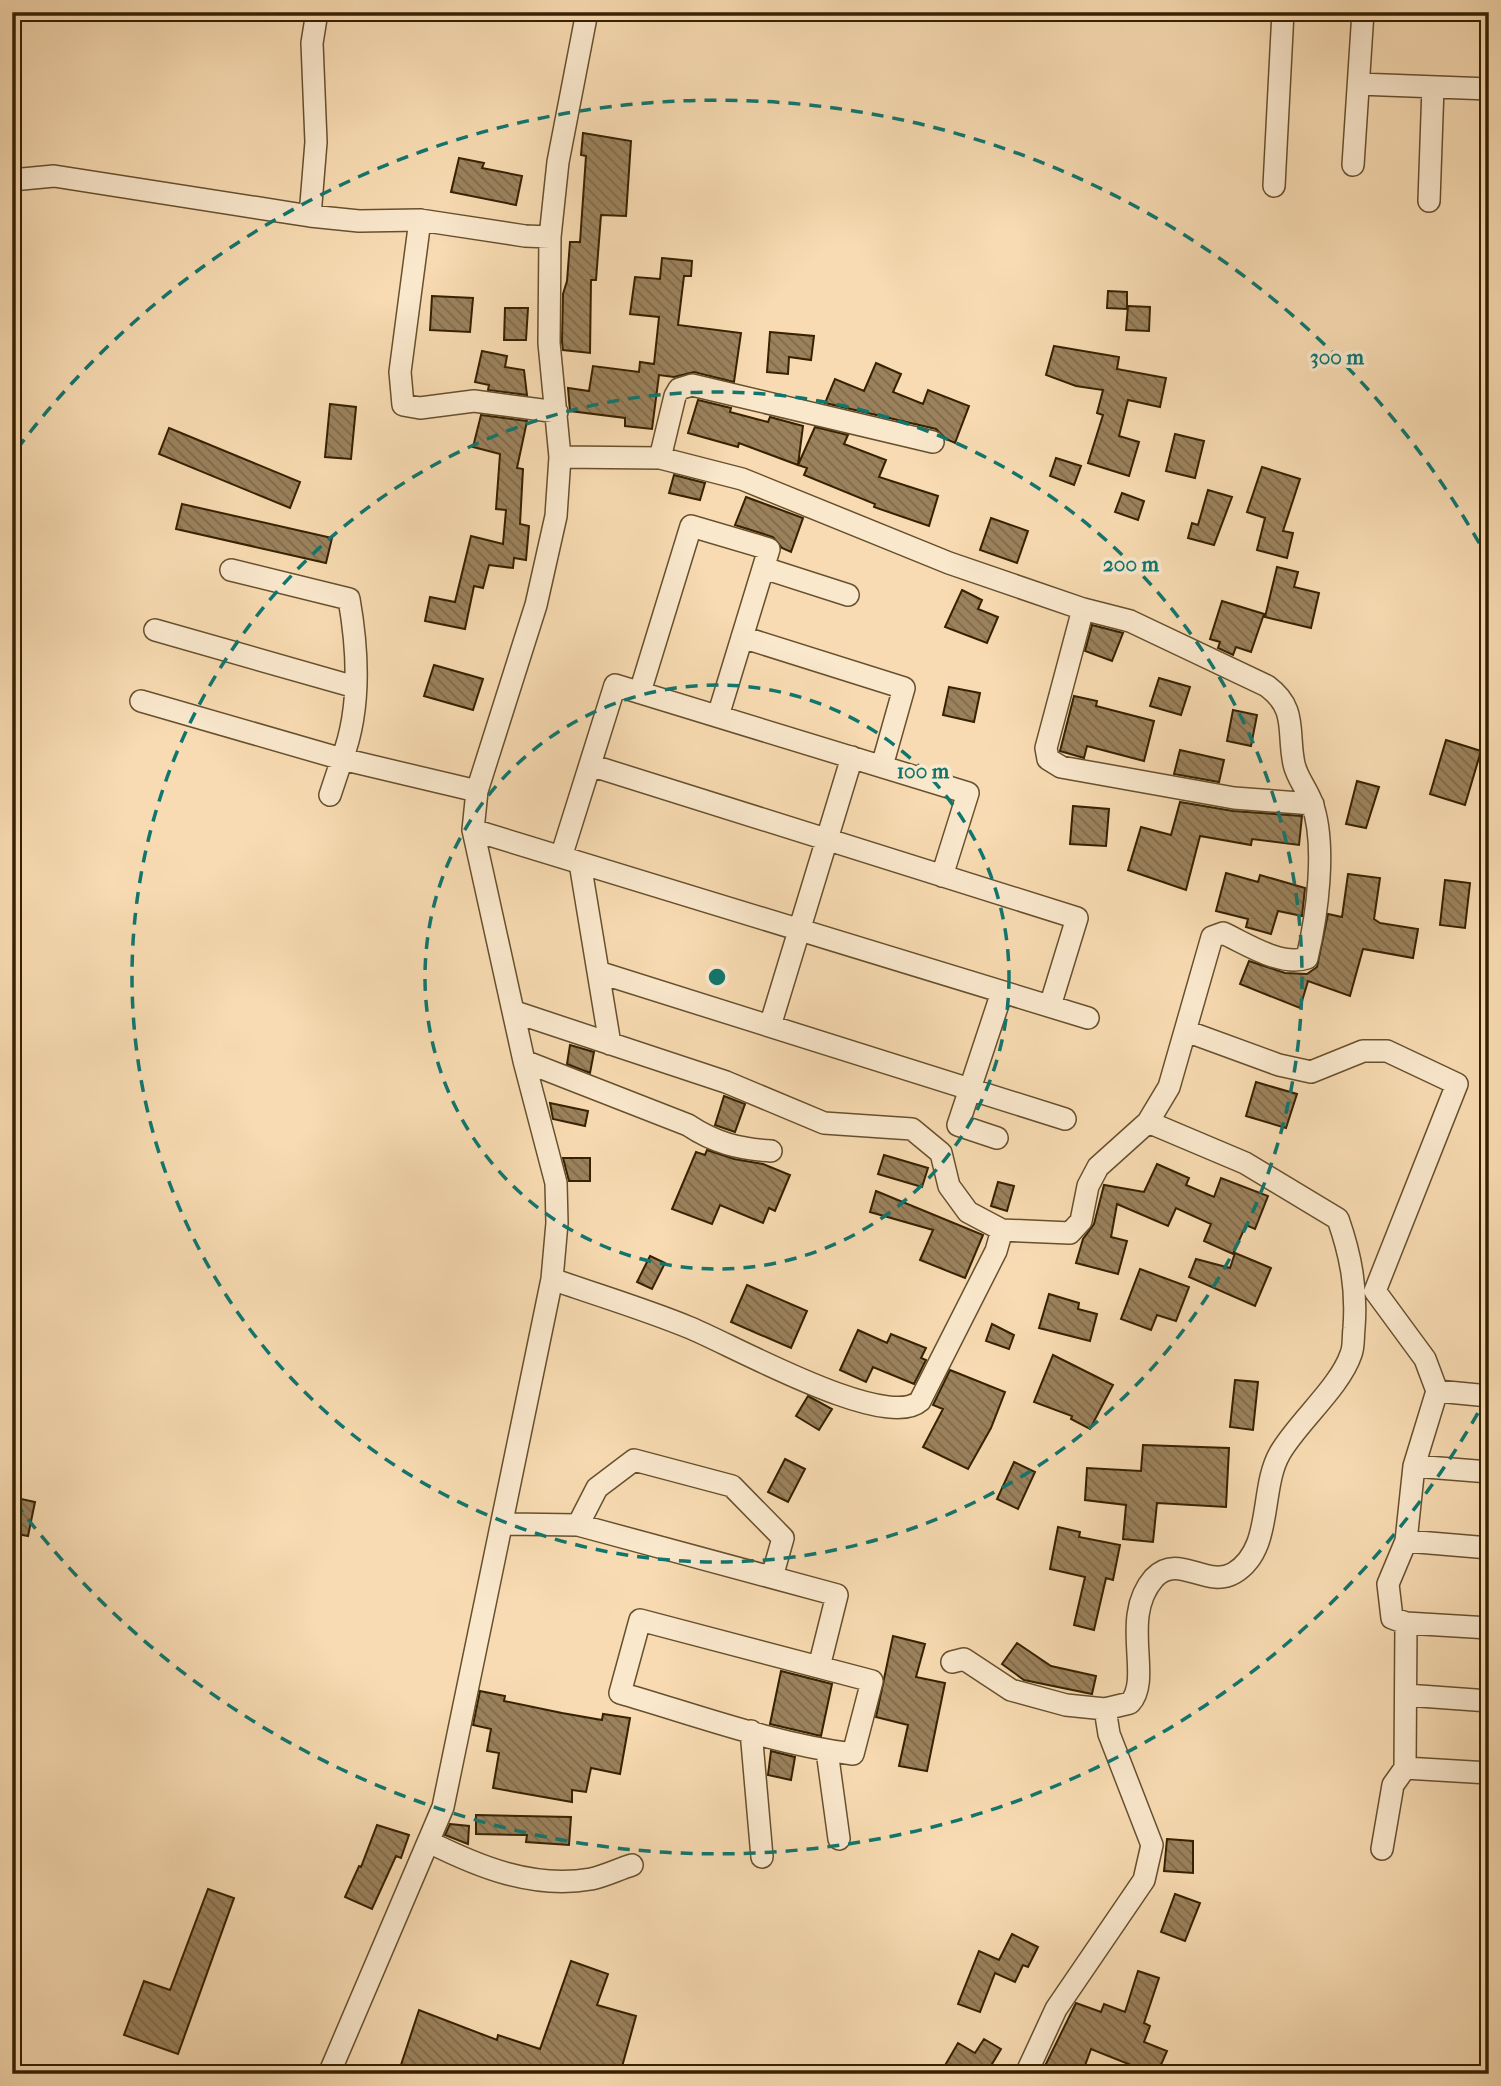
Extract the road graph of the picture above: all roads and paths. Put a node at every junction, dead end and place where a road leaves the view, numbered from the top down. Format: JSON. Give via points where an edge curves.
{"nodes":[{"id":1,"x":317,"y":12,"type":"edge"},
{"id":2,"x":587,"y":12,"type":"edge"},
{"id":3,"x":1283,"y":12,"type":"edge"},
{"id":4,"x":1363,"y":12,"type":"edge"},
{"id":5,"x":1359,"y":84,"type":"junction"},
{"id":6,"x":1433,"y":87,"type":"junction"},
{"id":7,"x":1489,"y":89,"type":"edge"},
{"id":8,"x":1353,"y":165,"type":"dead end"},
{"id":9,"x":12,"y":180,"type":"edge"},
{"id":10,"x":1274,"y":186,"type":"dead end"},
{"id":11,"x":1429,"y":201,"type":"dead end"},
{"id":12,"x":310,"y":216,"type":"junction"},
{"id":13,"x":420,"y":220,"type":"junction"},
{"id":14,"x":550,"y":237,"type":"junction"},
{"id":15,"x":557,"y":412,"type":"junction"},
{"id":16,"x":933,"y":442,"type":"dead end"},
{"id":17,"x":560,"y":457,"type":"junction"},
{"id":18,"x":660,"y":458,"type":"junction"},
{"id":19,"x":764,"y":568,"type":"junction"},
{"id":20,"x":231,"y":570,"type":"dead end"},
{"id":21,"x":848,"y":595,"type":"dead end"},
{"id":22,"x":1083,"y":609,"type":"junction"},
{"id":23,"x":155,"y":630,"type":"dead end"},
{"id":24,"x":742,"y":637,"type":"junction"},
{"id":25,"x":355,"y":687,"type":"junction"},
{"id":26,"x":640,"y":692,"type":"junction"},
{"id":27,"x":141,"y":701,"type":"dead end"},
{"id":28,"x":718,"y":716,"type":"junction"},
{"id":29,"x":852,"y":757,"type":"junction"},
{"id":30,"x":342,"y":759,"type":"junction"},
{"id":31,"x":590,"y":765,"type":"junction"},
{"id":32,"x":882,"y":766,"type":"junction"},
{"id":33,"x":477,"y":791,"type":"junction"},
{"id":34,"x":330,"y":795,"type":"dead end"},
{"id":35,"x":1313,"y":804,"type":"junction"},
{"id":36,"x":473,"y":830,"type":"junction"},
{"id":37,"x":827,"y":840,"type":"junction"},
{"id":38,"x":571,"y":860,"type":"junction"},
{"id":39,"x":942,"y":876,"type":"junction"},
{"id":40,"x":799,"y":930,"type":"junction"},
{"id":41,"x":598,"y":972,"type":"junction"},
{"id":42,"x":1002,"y":992,"type":"junction"},
{"id":43,"x":1049,"y":1006,"type":"junction"},
{"id":44,"x":514,"y":1012,"type":"junction"},
{"id":45,"x":1088,"y":1018,"type":"dead end"},
{"id":46,"x":770,"y":1026,"type":"junction"},
{"id":47,"x":1186,"y":1031,"type":"junction"},
{"id":48,"x":610,"y":1044,"type":"junction"},
{"id":49,"x":524,"y":1060,"type":"junction"},
{"id":50,"x":970,"y":1089,"type":"junction"},
{"id":51,"x":1065,"y":1119,"type":"dead end"},
{"id":52,"x":1147,"y":1122,"type":"junction"},
{"id":53,"x":998,"y":1138,"type":"dead end"},
{"id":54,"x":771,"y":1151,"type":"dead end"},
{"id":55,"x":1002,"y":1230,"type":"junction"},
{"id":56,"x":552,"y":1279,"type":"junction"},
{"id":57,"x":1437,"y":1391,"type":"junction"},
{"id":58,"x":1489,"y":1396,"type":"edge"},
{"id":59,"x":1414,"y":1466,"type":"junction"},
{"id":60,"x":1489,"y":1472,"type":"edge"},
{"id":61,"x":503,"y":1524,"type":"junction"},
{"id":62,"x":578,"y":1525,"type":"junction"},
{"id":63,"x":1406,"y":1541,"type":"junction"},
{"id":64,"x":1489,"y":1548,"type":"edge"},
{"id":65,"x":772,"y":1577,"type":"junction"},
{"id":66,"x":1406,"y":1623,"type":"junction"},
{"id":67,"x":1489,"y":1628,"type":"edge"},
{"id":68,"x":952,"y":1662,"type":"dead end"},
{"id":69,"x":819,"y":1667,"type":"junction"},
{"id":70,"x":1406,"y":1695,"type":"junction"},
{"id":71,"x":1489,"y":1701,"type":"edge"},
{"id":72,"x":1105,"y":1709,"type":"junction"},
{"id":73,"x":751,"y":1731,"type":"junction"},
{"id":74,"x":827,"y":1751,"type":"junction"},
{"id":75,"x":1405,"y":1768,"type":"junction"},
{"id":76,"x":1489,"y":1773,"type":"edge"},
{"id":77,"x":839,"y":1839,"type":"dead end"},
{"id":78,"x":429,"y":1842,"type":"junction"},
{"id":79,"x":1382,"y":1849,"type":"dead end"},
{"id":80,"x":762,"y":1857,"type":"dead end"},
{"id":81,"x":632,"y":1865,"type":"dead end"},
{"id":82,"x":329,"y":2074,"type":"edge"},
{"id":83,"x":1026,"y":2074,"type":"edge"}],
"edges":[{"from":1,"to":12,"type":"street","via":[[312,44],[316,142]]},
{"from":2,"to":14,"type":"street","via":[[558,162]]},
{"from":3,"to":10,"type":"street"},
{"from":4,"to":5,"type":"street"},
{"from":5,"to":6,"type":"street"},
{"from":5,"to":8,"type":"street"},
{"from":6,"to":7,"type":"street"},
{"from":6,"to":11,"type":"street"},
{"from":9,"to":12,"type":"street","via":[[54,176]]},
{"from":12,"to":13,"type":"street"},
{"from":13,"to":14,"type":"street"},
{"from":13,"to":15,"type":"street","via":[[400,372],[403,405],[420,408],[474,401]]},
{"from":14,"to":15,"type":"street","via":[[549,342]]},
{"from":15,"to":17,"type":"street"},
{"from":16,"to":18,"type":"street","via":[[692,384],[675,396]]},
{"from":17,"to":18,"type":"street"},
{"from":17,"to":33,"type":"street","via":[[556,516],[536,605]]},
{"from":18,"to":22,"type":"street","via":[[742,479],[949,563]]},
{"from":19,"to":21,"type":"street"},
{"from":19,"to":24,"type":"street"},
{"from":19,"to":26,"type":"street","via":[[769,550],[691,526]]},
{"from":20,"to":25,"type":"street","via":[[349,599]]},
{"from":22,"to":35,"type":"street","via":[[1130,621],[1280,696],[1289,709],[1294,765]]},
{"from":22,"to":35,"type":"street","via":[[1046,748],[1048,759],[1061,767],[1234,798]]},
{"from":23,"to":25,"type":"street"},
{"from":24,"to":28,"type":"street"},
{"from":24,"to":32,"type":"street","via":[[904,688]]},
{"from":25,"to":30,"type":"street"},
{"from":26,"to":28,"type":"street"},
{"from":26,"to":31,"type":"street","via":[[615,685]]},
{"from":27,"to":30,"type":"street"},
{"from":28,"to":29,"type":"street"},
{"from":29,"to":32,"type":"street"},
{"from":29,"to":37,"type":"street"},
{"from":30,"to":33,"type":"street"},
{"from":30,"to":34,"type":"street"},
{"from":31,"to":37,"type":"street"},
{"from":31,"to":38,"type":"street"},
{"from":32,"to":39,"type":"street","via":[[968,793]]},
{"from":33,"to":36,"type":"street"},
{"from":35,"to":47,"type":"street","via":[[1321,869],[1307,958],[1280,958],[1216,934],[1208,944]]},
{"from":36,"to":38,"type":"street"},
{"from":36,"to":44,"type":"street"},
{"from":37,"to":39,"type":"street"},
{"from":37,"to":40,"type":"street"},
{"from":38,"to":40,"type":"street"},
{"from":38,"to":41,"type":"street"},
{"from":39,"to":43,"type":"street","via":[[1077,918]]},
{"from":40,"to":42,"type":"street"},
{"from":40,"to":46,"type":"street"},
{"from":41,"to":46,"type":"street"},
{"from":41,"to":48,"type":"street"},
{"from":42,"to":43,"type":"street"},
{"from":42,"to":50,"type":"street"},
{"from":43,"to":45,"type":"street"},
{"from":44,"to":48,"type":"street"},
{"from":44,"to":49,"type":"street"},
{"from":46,"to":50,"type":"street"},
{"from":47,"to":52,"type":"street","via":[[1169,1087]]},
{"from":47,"to":57,"type":"street","via":[[1311,1072],[1363,1051],[1387,1051],[1457,1084],[1375,1291],[1425,1359]]},
{"from":48,"to":55,"type":"street","via":[[726,1082],[824,1123],[912,1129],[941,1153],[949,1186],[968,1212]]},
{"from":49,"to":54,"type":"street","via":[[688,1125],[711,1140]]},
{"from":49,"to":56,"type":"street","via":[[556,1183]]},
{"from":50,"to":51,"type":"street"},
{"from":50,"to":53,"type":"street","via":[[958,1125]]},
{"from":52,"to":55,"type":"street","via":[[1098,1167],[1088,1186],[1081,1221],[1070,1233]]},
{"from":52,"to":72,"type":"street","via":[[1245,1163],[1338,1219],[1352,1261],[1356,1302],[1351,1355],[1279,1454],[1254,1555],[1234,1573],[1222,1577],[1180,1567],[1153,1579],[1136,1614],[1136,1697]]},
{"from":55,"to":56,"type":"street","via":[[996,1251],[920,1401],[911,1407],[854,1400],[689,1327]]},
{"from":56,"to":61,"type":"street"},
{"from":57,"to":58,"type":"street"},
{"from":57,"to":59,"type":"street"},
{"from":59,"to":60,"type":"street"},
{"from":59,"to":63,"type":"street"},
{"from":61,"to":62,"type":"street"},
{"from":61,"to":78,"type":"street","via":[[443,1807]]},
{"from":62,"to":65,"type":"street"},
{"from":62,"to":65,"type":"street","via":[[597,1488],[634,1460],[732,1486],[783,1538]]},
{"from":63,"to":64,"type":"street"},
{"from":63,"to":66,"type":"street","via":[[1388,1584],[1392,1618]]},
{"from":65,"to":69,"type":"street","via":[[837,1595]]},
{"from":66,"to":67,"type":"street"},
{"from":66,"to":70,"type":"street"},
{"from":68,"to":72,"type":"street","via":[[964,1659],[1011,1690],[1066,1706]]},
{"from":69,"to":73,"type":"street","via":[[640,1620],[620,1693]]},
{"from":69,"to":74,"type":"street","via":[[872,1681],[853,1754]]},
{"from":70,"to":71,"type":"street"},
{"from":70,"to":75,"type":"street"},
{"from":72,"to":83,"type":"street","via":[[1109,1734],[1152,1844],[1151,1857],[1144,1880],[1056,2009]]},
{"from":73,"to":74,"type":"street"},
{"from":73,"to":80,"type":"street"},
{"from":74,"to":77,"type":"street"},
{"from":75,"to":76,"type":"street"},
{"from":75,"to":79,"type":"street","via":[[1393,1785]]},
{"from":78,"to":81,"type":"street","via":[[474,1865],[549,1881],[592,1879]]},
{"from":78,"to":82,"type":"street"}]}
